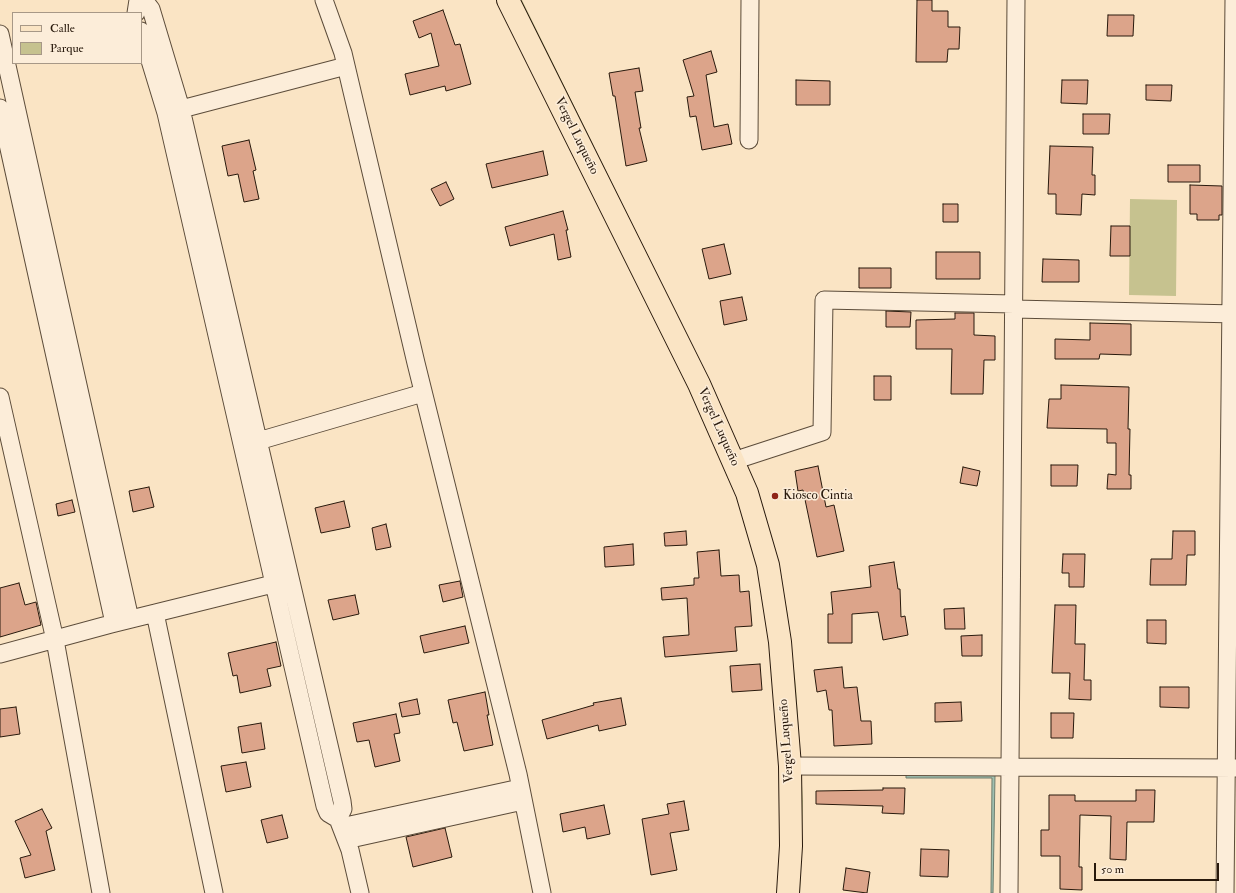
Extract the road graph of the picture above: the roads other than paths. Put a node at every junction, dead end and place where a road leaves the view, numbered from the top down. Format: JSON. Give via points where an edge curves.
{"nodes":[{"id":1,"x":138,"y":0,"type":"edge"},
{"id":2,"x":144,"y":0,"type":"edge"},
{"id":3,"x":324,"y":0,"type":"edge"},
{"id":4,"x":508,"y":0,"type":"edge"},
{"id":5,"x":750,"y":0,"type":"edge"},
{"id":6,"x":1016,"y":0,"type":"edge"},
{"id":7,"x":1234,"y":0,"type":"edge"},
{"id":8,"x":136,"y":12,"type":"edge"},
{"id":9,"x":142,"y":33,"type":"edge"},
{"id":10,"x":0,"y":34,"type":"edge"},
{"id":11,"x":346,"y":66,"type":"junction"},
{"id":12,"x":0,"y":108,"type":"edge"},
{"id":13,"x":174,"y":111,"type":"junction"},
{"id":14,"x":749,"y":140,"type":"dead end"},
{"id":15,"x":1234,"y":170,"type":"edge"},
{"id":16,"x":1014,"y":306,"type":"junction"},
{"id":17,"x":1234,"y":313,"type":"edge"},
{"id":18,"x":423,"y":393,"type":"junction"},
{"id":19,"x":0,"y":397,"type":"edge"},
{"id":20,"x":259,"y":441,"type":"junction"},
{"id":21,"x":242,"y":446,"type":"junction"},
{"id":22,"x":733,"y":461,"type":"junction"},
{"id":23,"x":282,"y":581,"type":"junction"},
{"id":24,"x":1232,"y":585,"type":"edge"},
{"id":25,"x":155,"y":613,"type":"junction"},
{"id":26,"x":130,"y":619,"type":"junction"},
{"id":27,"x":114,"y":623,"type":"junction"},
{"id":28,"x":56,"y":640,"type":"junction"},
{"id":29,"x":0,"y":654,"type":"edge"},
{"id":30,"x":790,"y":766,"type":"junction"},
{"id":31,"x":1011,"y":766,"type":"junction"},
{"id":32,"x":1231,"y":768,"type":"edge"},
{"id":33,"x":522,"y":794,"type":"junction"},
{"id":34,"x":342,"y":829,"type":"junction"},
{"id":35,"x":101,"y":893,"type":"edge"},
{"id":36,"x":214,"y":893,"type":"edge"},
{"id":37,"x":360,"y":893,"type":"edge"},
{"id":38,"x":542,"y":893,"type":"edge"},
{"id":39,"x":788,"y":893,"type":"edge"},
{"id":40,"x":1009,"y":893,"type":"edge"},
{"id":41,"x":1225,"y":893,"type":"edge"}],
"edges":[{"from":1,"to":8,"type":"street"},
{"from":2,"to":13,"type":"street","via":[[150,9]]},
{"from":3,"to":11,"type":"street"},
{"from":4,"to":22,"type":"main road","name":"Vergel Luqueño","via":[[695,377]]},
{"from":5,"to":14,"type":"street"},
{"from":6,"to":16,"type":"street"},
{"from":7,"to":15,"type":"street"},
{"from":9,"to":13,"type":"street"},
{"from":10,"to":26,"type":"street"},
{"from":11,"to":13,"type":"street"},
{"from":11,"to":18,"type":"street"},
{"from":12,"to":27,"type":"street"},
{"from":13,"to":20,"type":"street"},
{"from":13,"to":21,"type":"street"},
{"from":15,"to":17,"type":"street"},
{"from":16,"to":17,"type":"street"},
{"from":16,"to":22,"type":"street","via":[[824,300],[822,432]]},
{"from":16,"to":31,"type":"street"},
{"from":17,"to":24,"type":"street"},
{"from":18,"to":20,"type":"street"},
{"from":18,"to":33,"type":"street"},
{"from":19,"to":28,"type":"street"},
{"from":20,"to":21,"type":"street"},
{"from":20,"to":23,"type":"street"},
{"from":21,"to":23,"type":"street"},
{"from":22,"to":30,"type":"main road","name":"Vergel Luqueño","via":[[747,493],[768,565],[780,642]]},
{"from":23,"to":25,"type":"street"},
{"from":23,"to":34,"type":"street","via":[[325,806]]},
{"from":24,"to":32,"type":"street"},
{"from":25,"to":26,"type":"street"},
{"from":25,"to":36,"type":"street"},
{"from":26,"to":27,"type":"street"},
{"from":27,"to":28,"type":"street"},
{"from":28,"to":29,"type":"street"},
{"from":28,"to":35,"type":"street"},
{"from":30,"to":31,"type":"street"},
{"from":30,"to":39,"type":"main road","name":"Vergel Luqueño","via":[[791,846]]},
{"from":31,"to":32,"type":"street"},
{"from":31,"to":40,"type":"street"},
{"from":32,"to":41,"type":"street"},
{"from":33,"to":34,"type":"street"},
{"from":33,"to":38,"type":"street"},
{"from":34,"to":37,"type":"street","via":[[353,860]]}]}
